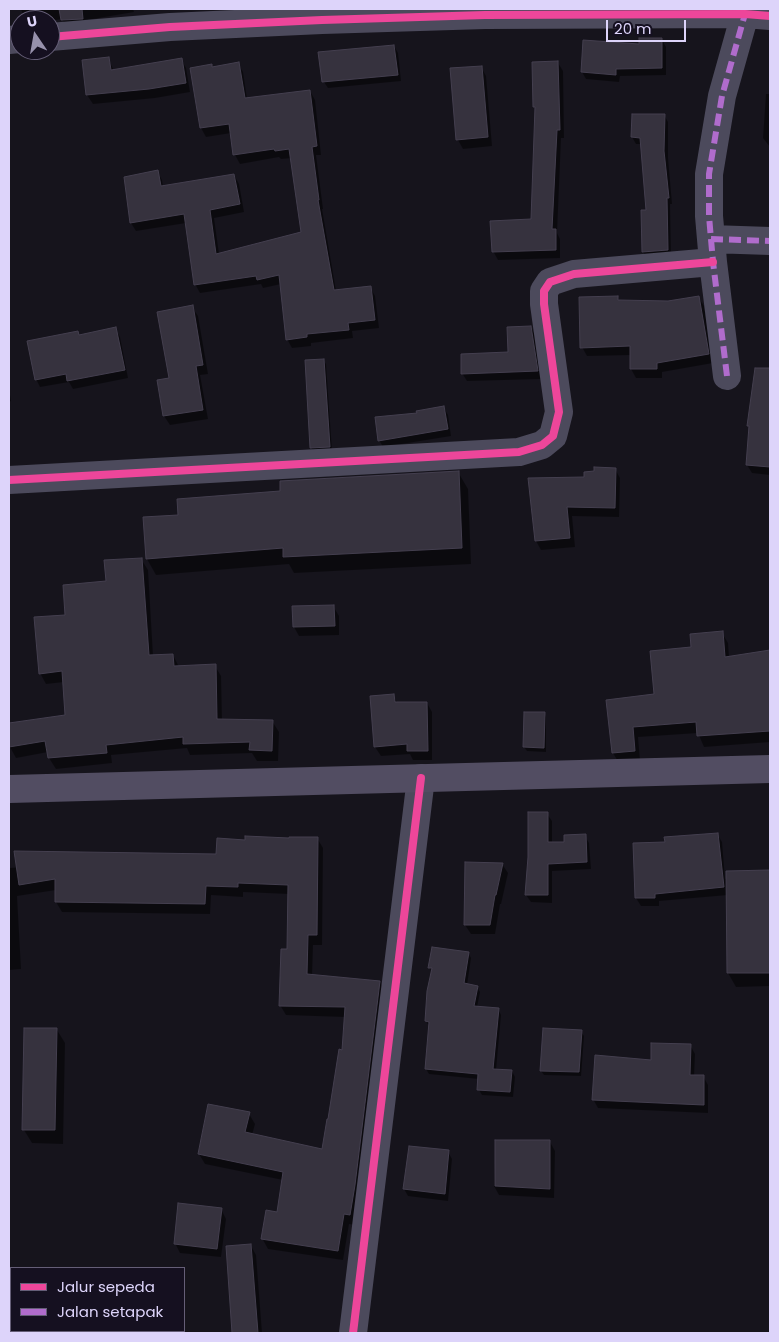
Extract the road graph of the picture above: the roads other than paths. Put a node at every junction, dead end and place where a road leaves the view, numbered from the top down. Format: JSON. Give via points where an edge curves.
{"nodes":[{"id":1,"x":758,"y":15,"type":"edge"},
{"id":2,"x":60,"y":36,"type":"edge"},
{"id":3,"x":770,"y":241,"type":"edge"},
{"id":4,"x":712,"y":250,"type":"junction"},
{"id":5,"x":727,"y":376,"type":"dead end"},
{"id":6,"x":9,"y":480,"type":"edge"},
{"id":7,"x":770,"y":769,"type":"edge"},
{"id":8,"x":421,"y":778,"type":"junction"},
{"id":9,"x":9,"y":789,"type":"edge"},
{"id":10,"x":353,"y":1333,"type":"edge"}],
"edges":[{"from":1,"to":2,"type":"street","via":[[485,15],[170,27]]},
{"from":1,"to":4,"type":"street","via":[[722,96],[709,174]]},
{"from":3,"to":4,"type":"street"},
{"from":4,"to":5,"type":"street"},
{"from":4,"to":6,"type":"street","via":[[574,274],[550,282],[544,291],[544,304],[559,412],[553,436],[542,445],[519,452]]},
{"from":7,"to":8,"type":"main road"},
{"from":8,"to":9,"type":"main road"},
{"from":8,"to":10,"type":"street"}]}
